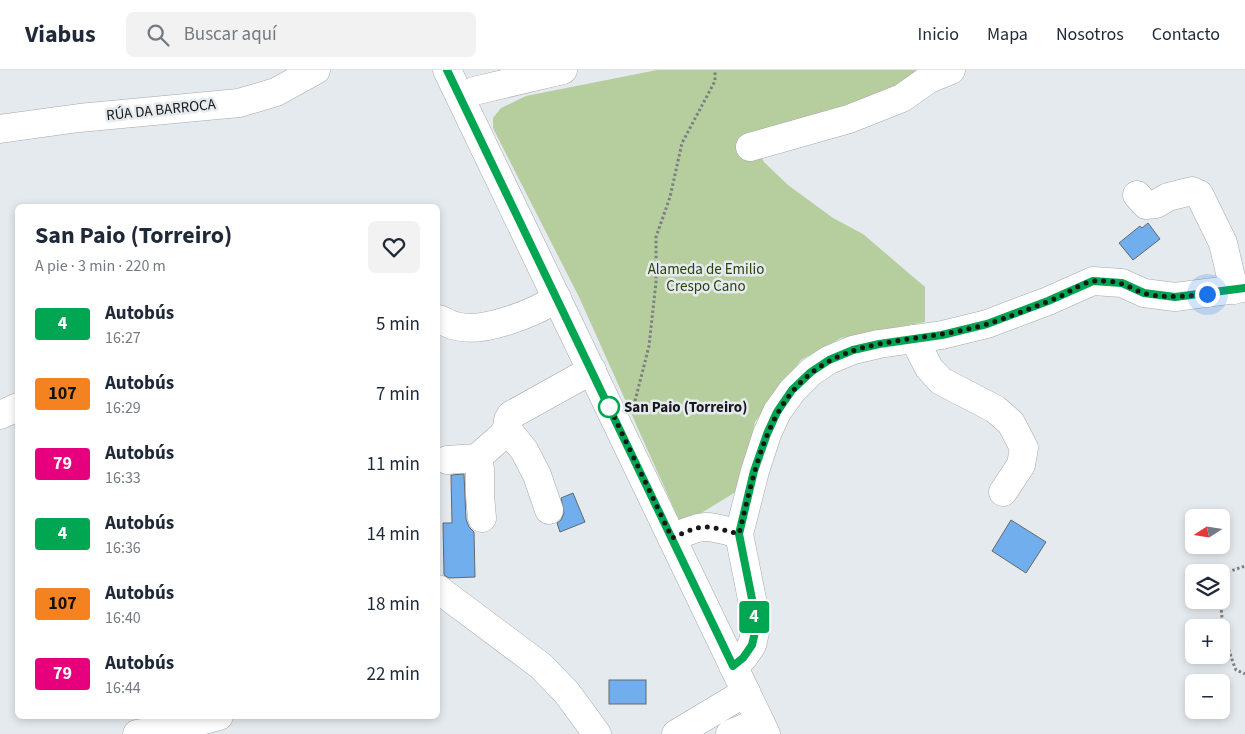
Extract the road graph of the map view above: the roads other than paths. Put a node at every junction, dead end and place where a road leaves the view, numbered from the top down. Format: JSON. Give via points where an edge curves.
{"nodes":[{"id":1,"x":316,"y":70,"type":"edge"},
{"id":2,"x":447,"y":70,"type":"edge"},
{"id":3,"x":564,"y":70,"type":"edge"},
{"id":4,"x":937,"y":73,"type":"edge"},
{"id":5,"x":461,"y":98,"type":"junction"},
{"id":6,"x":0,"y":129,"type":"edge"},
{"id":7,"x":750,"y":147,"type":"dead end"},
{"id":8,"x":1137,"y":195,"type":"dead end"},
{"id":9,"x":1239,"y":289,"type":"edge"},
{"id":10,"x":557,"y":298,"type":"junction"},
{"id":11,"x":440,"y":320,"type":"edge"},
{"id":12,"x":914,"y":339,"type":"junction"},
{"id":13,"x":592,"y":370,"type":"junction"},
{"id":14,"x":15,"y":408,"type":"edge"},
{"id":15,"x":0,"y":415,"type":"edge"},
{"id":16,"x":507,"y":429,"type":"junction"},
{"id":17,"x":477,"y":458,"type":"junction"},
{"id":18,"x":447,"y":460,"type":"dead end"},
{"id":19,"x":1003,"y":492,"type":"dead end"},
{"id":20,"x":549,"y":510,"type":"dead end"},
{"id":21,"x":482,"y":518,"type":"dead end"},
{"id":22,"x":739,"y":534,"type":"junction"},
{"id":23,"x":672,"y":538,"type":"junction"},
{"id":24,"x":440,"y":590,"type":"edge"},
{"id":25,"x":733,"y":666,"type":"junction"},
{"id":26,"x":746,"y":692,"type":"junction"},
{"id":27,"x":208,"y":719,"type":"edge"},
{"id":28,"x":764,"y":729,"type":"edge"},
{"id":29,"x":137,"y":734,"type":"edge"},
{"id":30,"x":597,"y":734,"type":"edge"},
{"id":31,"x":676,"y":734,"type":"edge"},
{"id":32,"x":730,"y":734,"type":"edge"}],
"edges":[{"from":1,"to":6,"type":"street","name":"RÚA DA BARROCA","via":[[276,92],[240,103]]},
{"from":2,"to":5,"type":"street"},
{"from":3,"to":5,"type":"street","via":[[474,91]]},
{"from":4,"to":7,"type":"street","via":[[902,98],[858,116]]},
{"from":5,"to":10,"type":"street"},
{"from":8,"to":9,"type":"street","via":[[1146,205],[1192,191],[1199,194],[1223,243]]},
{"from":9,"to":12,"type":"street","via":[[1175,297],[1144,293],[1122,283],[1093,281],[987,324]]},
{"from":10,"to":11,"type":"street","via":[[526,315],[484,327],[456,327]]},
{"from":10,"to":13,"type":"street"},
{"from":12,"to":19,"type":"street","via":[[941,381],[995,409],[1011,423],[1024,448],[1021,465]]},
{"from":12,"to":22,"type":"street","via":[[853,350],[829,360],[792,390],[767,434],[754,471]]},
{"from":13,"to":16,"type":"street","via":[[511,415]]},
{"from":13,"to":23,"type":"street"},
{"from":14,"to":15,"type":"street"},
{"from":16,"to":17,"type":"street"},
{"from":16,"to":20,"type":"street","via":[[524,450],[537,475]]},
{"from":17,"to":18,"type":"street"},
{"from":17,"to":21,"type":"street"},
{"from":22,"to":23,"type":"street","via":[[700,526]]},
{"from":22,"to":25,"type":"street","via":[[755,632],[752,645]]},
{"from":23,"to":25,"type":"street"},
{"from":24,"to":30,"type":"street","via":[[541,666],[567,693]]},
{"from":25,"to":26,"type":"street"},
{"from":26,"to":28,"type":"street"},
{"from":26,"to":31,"type":"street"},
{"from":27,"to":29,"type":"street"},
{"from":28,"to":32,"type":"street"}]}
